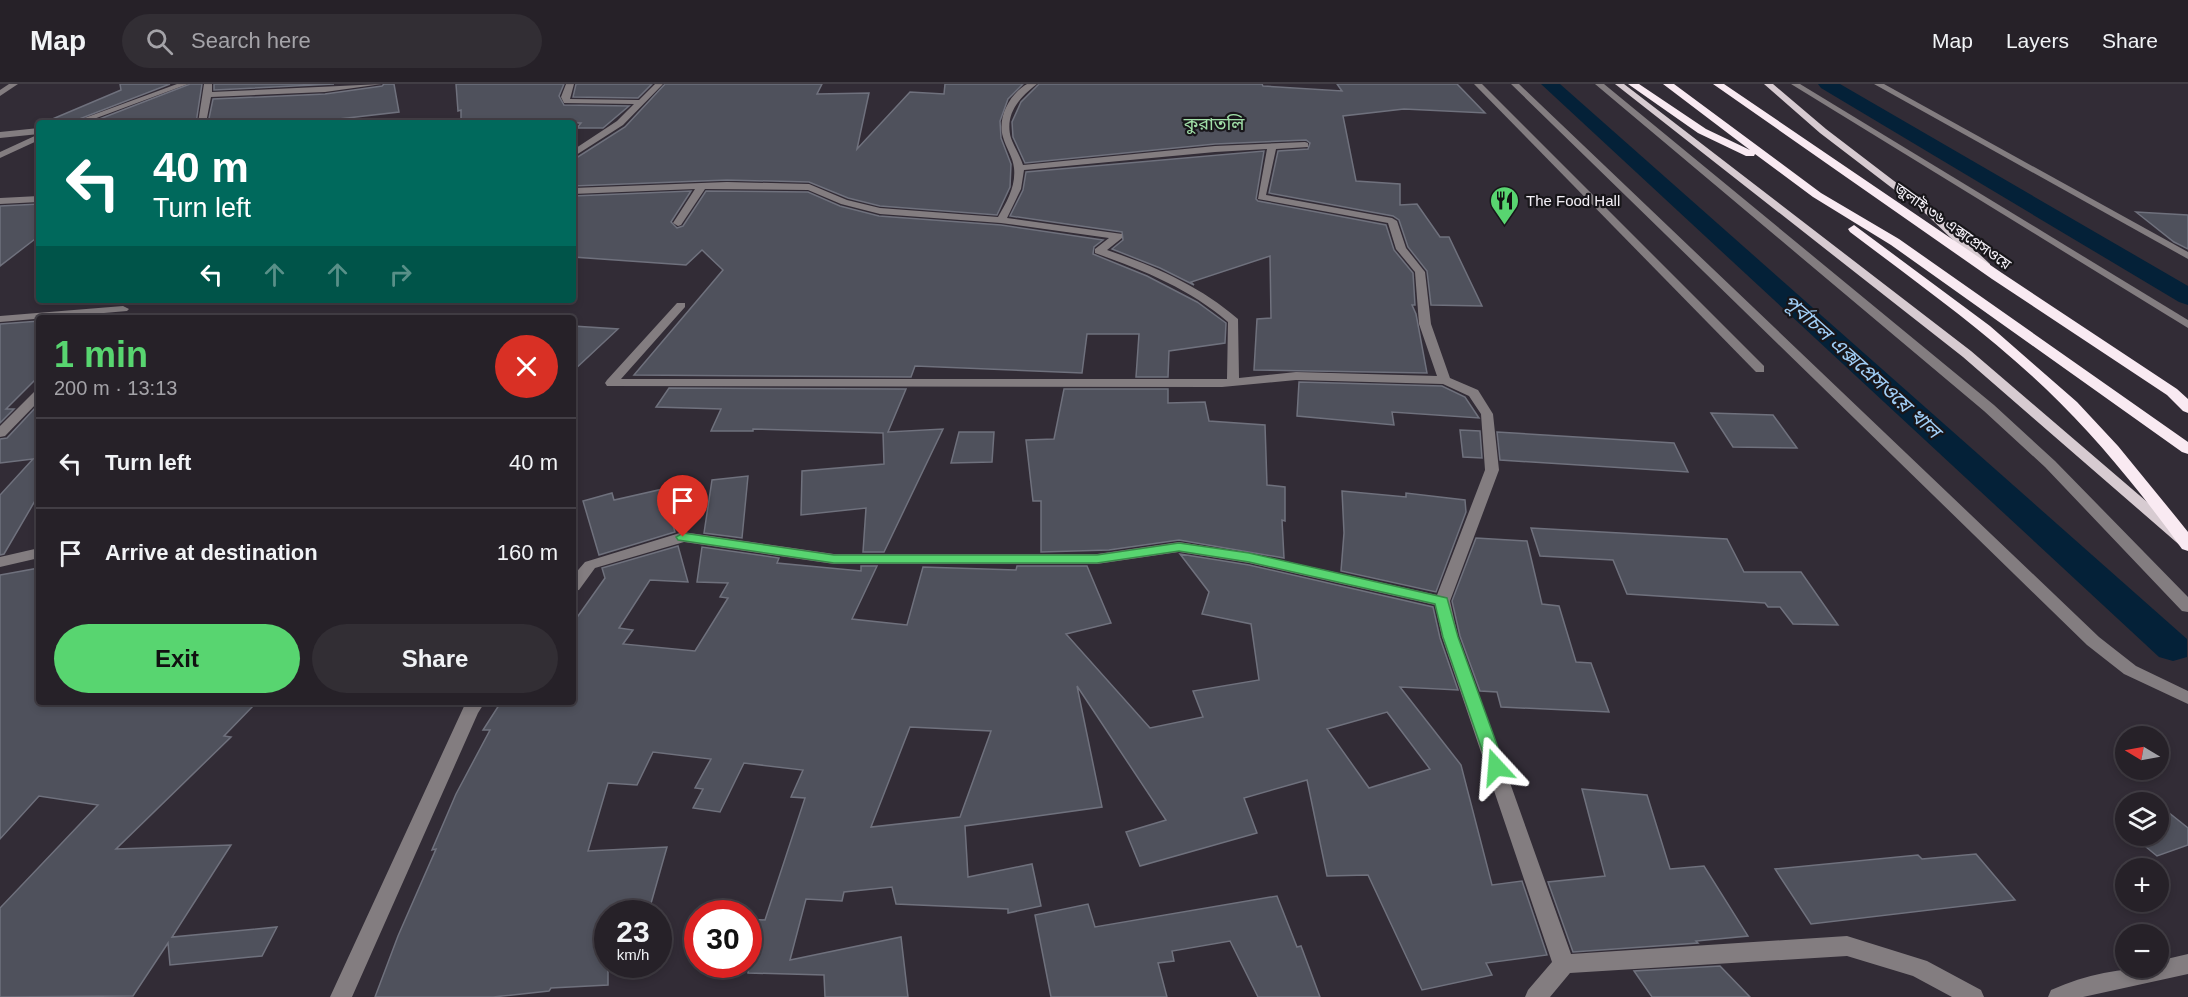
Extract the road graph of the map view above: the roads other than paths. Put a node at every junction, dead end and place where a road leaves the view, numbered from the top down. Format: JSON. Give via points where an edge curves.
{"nodes":[{"id":1,"x":14,"y":84,"type":"edge"},
{"id":2,"x":184,"y":84,"type":"edge"},
{"id":3,"x":207,"y":84,"type":"edge"},
{"id":4,"x":378,"y":84,"type":"edge"},
{"id":5,"x":570,"y":84,"type":"edge"},
{"id":6,"x":658,"y":84,"type":"edge"},
{"id":7,"x":1033,"y":84,"type":"edge"},
{"id":8,"x":1478,"y":84,"type":"edge"},
{"id":9,"x":1515,"y":84,"type":"edge"},
{"id":10,"x":1599,"y":84,"type":"edge"},
{"id":11,"x":1619,"y":84,"type":"edge"},
{"id":12,"x":1633,"y":84,"type":"edge"},
{"id":13,"x":1668,"y":84,"type":"edge"},
{"id":14,"x":1718,"y":84,"type":"edge"},
{"id":15,"x":1768,"y":84,"type":"edge"},
{"id":16,"x":1795,"y":84,"type":"edge"},
{"id":17,"x":1878,"y":84,"type":"edge"},
{"id":18,"x":0,"y":94,"type":"edge"},
{"id":19,"x":208,"y":95,"type":"junction"},
{"id":20,"x":640,"y":102,"type":"junction"},
{"id":21,"x":83,"y":120,"type":"edge"},
{"id":22,"x":203,"y":120,"type":"edge"},
{"id":23,"x":36,"y":131,"type":"edge"},
{"id":24,"x":0,"y":135,"type":"edge"},
{"id":25,"x":36,"y":138,"type":"edge"},
{"id":26,"x":1305,"y":145,"type":"dead end"},
{"id":27,"x":1272,"y":146,"type":"junction"},
{"id":28,"x":576,"y":152,"type":"edge"},
{"id":29,"x":0,"y":155,"type":"edge"},
{"id":30,"x":1019,"y":168,"type":"junction"},
{"id":31,"x":1788,"y":174,"type":"junction"},
{"id":32,"x":702,"y":186,"type":"junction"},
{"id":33,"x":576,"y":191,"type":"edge"},
{"id":34,"x":1817,"y":195,"type":"junction"},
{"id":35,"x":36,"y":199,"type":"edge"},
{"id":36,"x":0,"y":201,"type":"edge"},
{"id":37,"x":1001,"y":219,"type":"junction"},
{"id":38,"x":678,"y":224,"type":"dead end"},
{"id":39,"x":2188,"y":256,"type":"edge"},
{"id":40,"x":1997,"y":276,"type":"junction"},
{"id":41,"x":129,"y":303,"type":"edge"},
{"id":42,"x":681,"y":305,"type":"dead end"},
{"id":43,"x":119,"y":314,"type":"edge"},
{"id":44,"x":95,"y":315,"type":"edge"},
{"id":45,"x":36,"y":317,"type":"edge"},
{"id":46,"x":0,"y":319,"type":"edge"},
{"id":47,"x":2188,"y":325,"type":"edge"},
{"id":48,"x":1760,"y":369,"type":"dead end"},
{"id":49,"x":1445,"y":380,"type":"junction"},
{"id":50,"x":1233,"y":382,"type":"junction"},
{"id":51,"x":2172,"y":392,"type":"junction"},
{"id":52,"x":36,"y":396,"type":"edge"},
{"id":53,"x":2188,"y":402,"type":"edge"},
{"id":54,"x":2188,"y":408,"type":"edge"},
{"id":55,"x":0,"y":433,"type":"edge"},
{"id":56,"x":2188,"y":449,"type":"edge"},
{"id":57,"x":2188,"y":545,"type":"edge"},
{"id":58,"x":36,"y":554,"type":"edge"},
{"id":59,"x":0,"y":562,"type":"edge"},
{"id":60,"x":576,"y":582,"type":"edge"},
{"id":61,"x":1442,"y":601,"type":"junction"},
{"id":62,"x":2188,"y":607,"type":"edge"},
{"id":63,"x":2188,"y":698,"type":"edge"},
{"id":64,"x":474,"y":705,"type":"edge"},
{"id":65,"x":1564,"y":964,"type":"junction"},
{"id":66,"x":2188,"y":964,"type":"edge"},
{"id":67,"x":341,"y":997,"type":"edge"},
{"id":68,"x":1536,"y":997,"type":"edge"},
{"id":69,"x":1973,"y":997,"type":"edge"},
{"id":70,"x":2059,"y":997,"type":"edge"}],
"edges":[{"from":1,"to":18,"type":"street"},
{"from":2,"to":21,"type":"street"},
{"from":3,"to":19,"type":"street"},
{"from":4,"to":19,"type":"street"},
{"from":5,"to":20,"type":"street","via":[[567,101]]},
{"from":6,"to":20,"type":"street"},
{"from":7,"to":30,"type":"street","via":[[1011,103],[1005,131]]},
{"from":8,"to":48,"type":"street"},
{"from":9,"to":63,"type":"street","via":[[2093,641],[2130,670]]},
{"from":10,"to":62,"type":"street","via":[[1989,408],[2050,464]]},
{"from":11,"to":57,"type":"main road","via":[[1967,354]]},
{"from":12,"to":31,"type":"highway","via":[[1702,131]]},
{"from":13,"to":31,"type":"highway"},
{"from":14,"to":40,"type":"highway","name":"জুলাই ৩৬ এক্সপ্রেসওয়ে"},
{"from":15,"to":40,"type":"main road","via":[[1929,212]]},
{"from":16,"to":47,"type":"street"},
{"from":17,"to":39,"type":"street"},
{"from":19,"to":22,"type":"street"},
{"from":20,"to":28,"type":"street","via":[[620,123]]},
{"from":23,"to":24,"type":"street"},
{"from":25,"to":29,"type":"street"},
{"from":26,"to":27,"type":"street"},
{"from":27,"to":30,"type":"street"},
{"from":27,"to":49,"type":"street","via":[[1261,197],[1392,221],[1401,249],[1420,272],[1425,324]]},
{"from":30,"to":37,"type":"street","via":[[1016,197]]},
{"from":31,"to":34,"type":"highway"},
{"from":32,"to":33,"type":"street"},
{"from":32,"to":37,"type":"street","via":[[809,187],[844,202],[880,211]]},
{"from":32,"to":38,"type":"street"},
{"from":34,"to":56,"type":"highway","via":[[1895,242]]},
{"from":34,"to":57,"type":"highway","via":[[1849,225],[1976,322],[2070,404],[2155,500]]},
{"from":35,"to":36,"type":"street"},
{"from":37,"to":50,"type":"street","via":[[1118,236],[1100,251],[1146,268],[1222,310],[1234,321]]},
{"from":40,"to":51,"type":"highway","name":"জুলাই ৩৬ এক্সপ্রেসওয়ে"},
{"from":41,"to":43,"type":"street"},
{"from":42,"to":50,"type":"street","via":[[611,383]]},
{"from":43,"to":44,"type":"street"},
{"from":45,"to":46,"type":"street"},
{"from":49,"to":50,"type":"street","via":[[1296,376]]},
{"from":49,"to":61,"type":"street","via":[[1474,393],[1487,414],[1492,470]]},
{"from":51,"to":53,"type":"main road"},
{"from":51,"to":54,"type":"highway","name":"জুলাই ৩৬ এক্সপ্রেসওয়ে"},
{"from":52,"to":55,"type":"street"},
{"from":58,"to":59,"type":"street"},
{"from":60,"to":61,"type":"street","via":[[590,565],[683,537],[834,559],[1097,559],[1179,547],[1249,558]]},
{"from":61,"to":65,"type":"street","via":[[1450,637]]},
{"from":64,"to":67,"type":"street"},
{"from":65,"to":68,"type":"street"},
{"from":65,"to":69,"type":"street","via":[[1847,946],[1919,968]]},
{"from":66,"to":70,"type":"street","via":[[2082,987]]}]}
